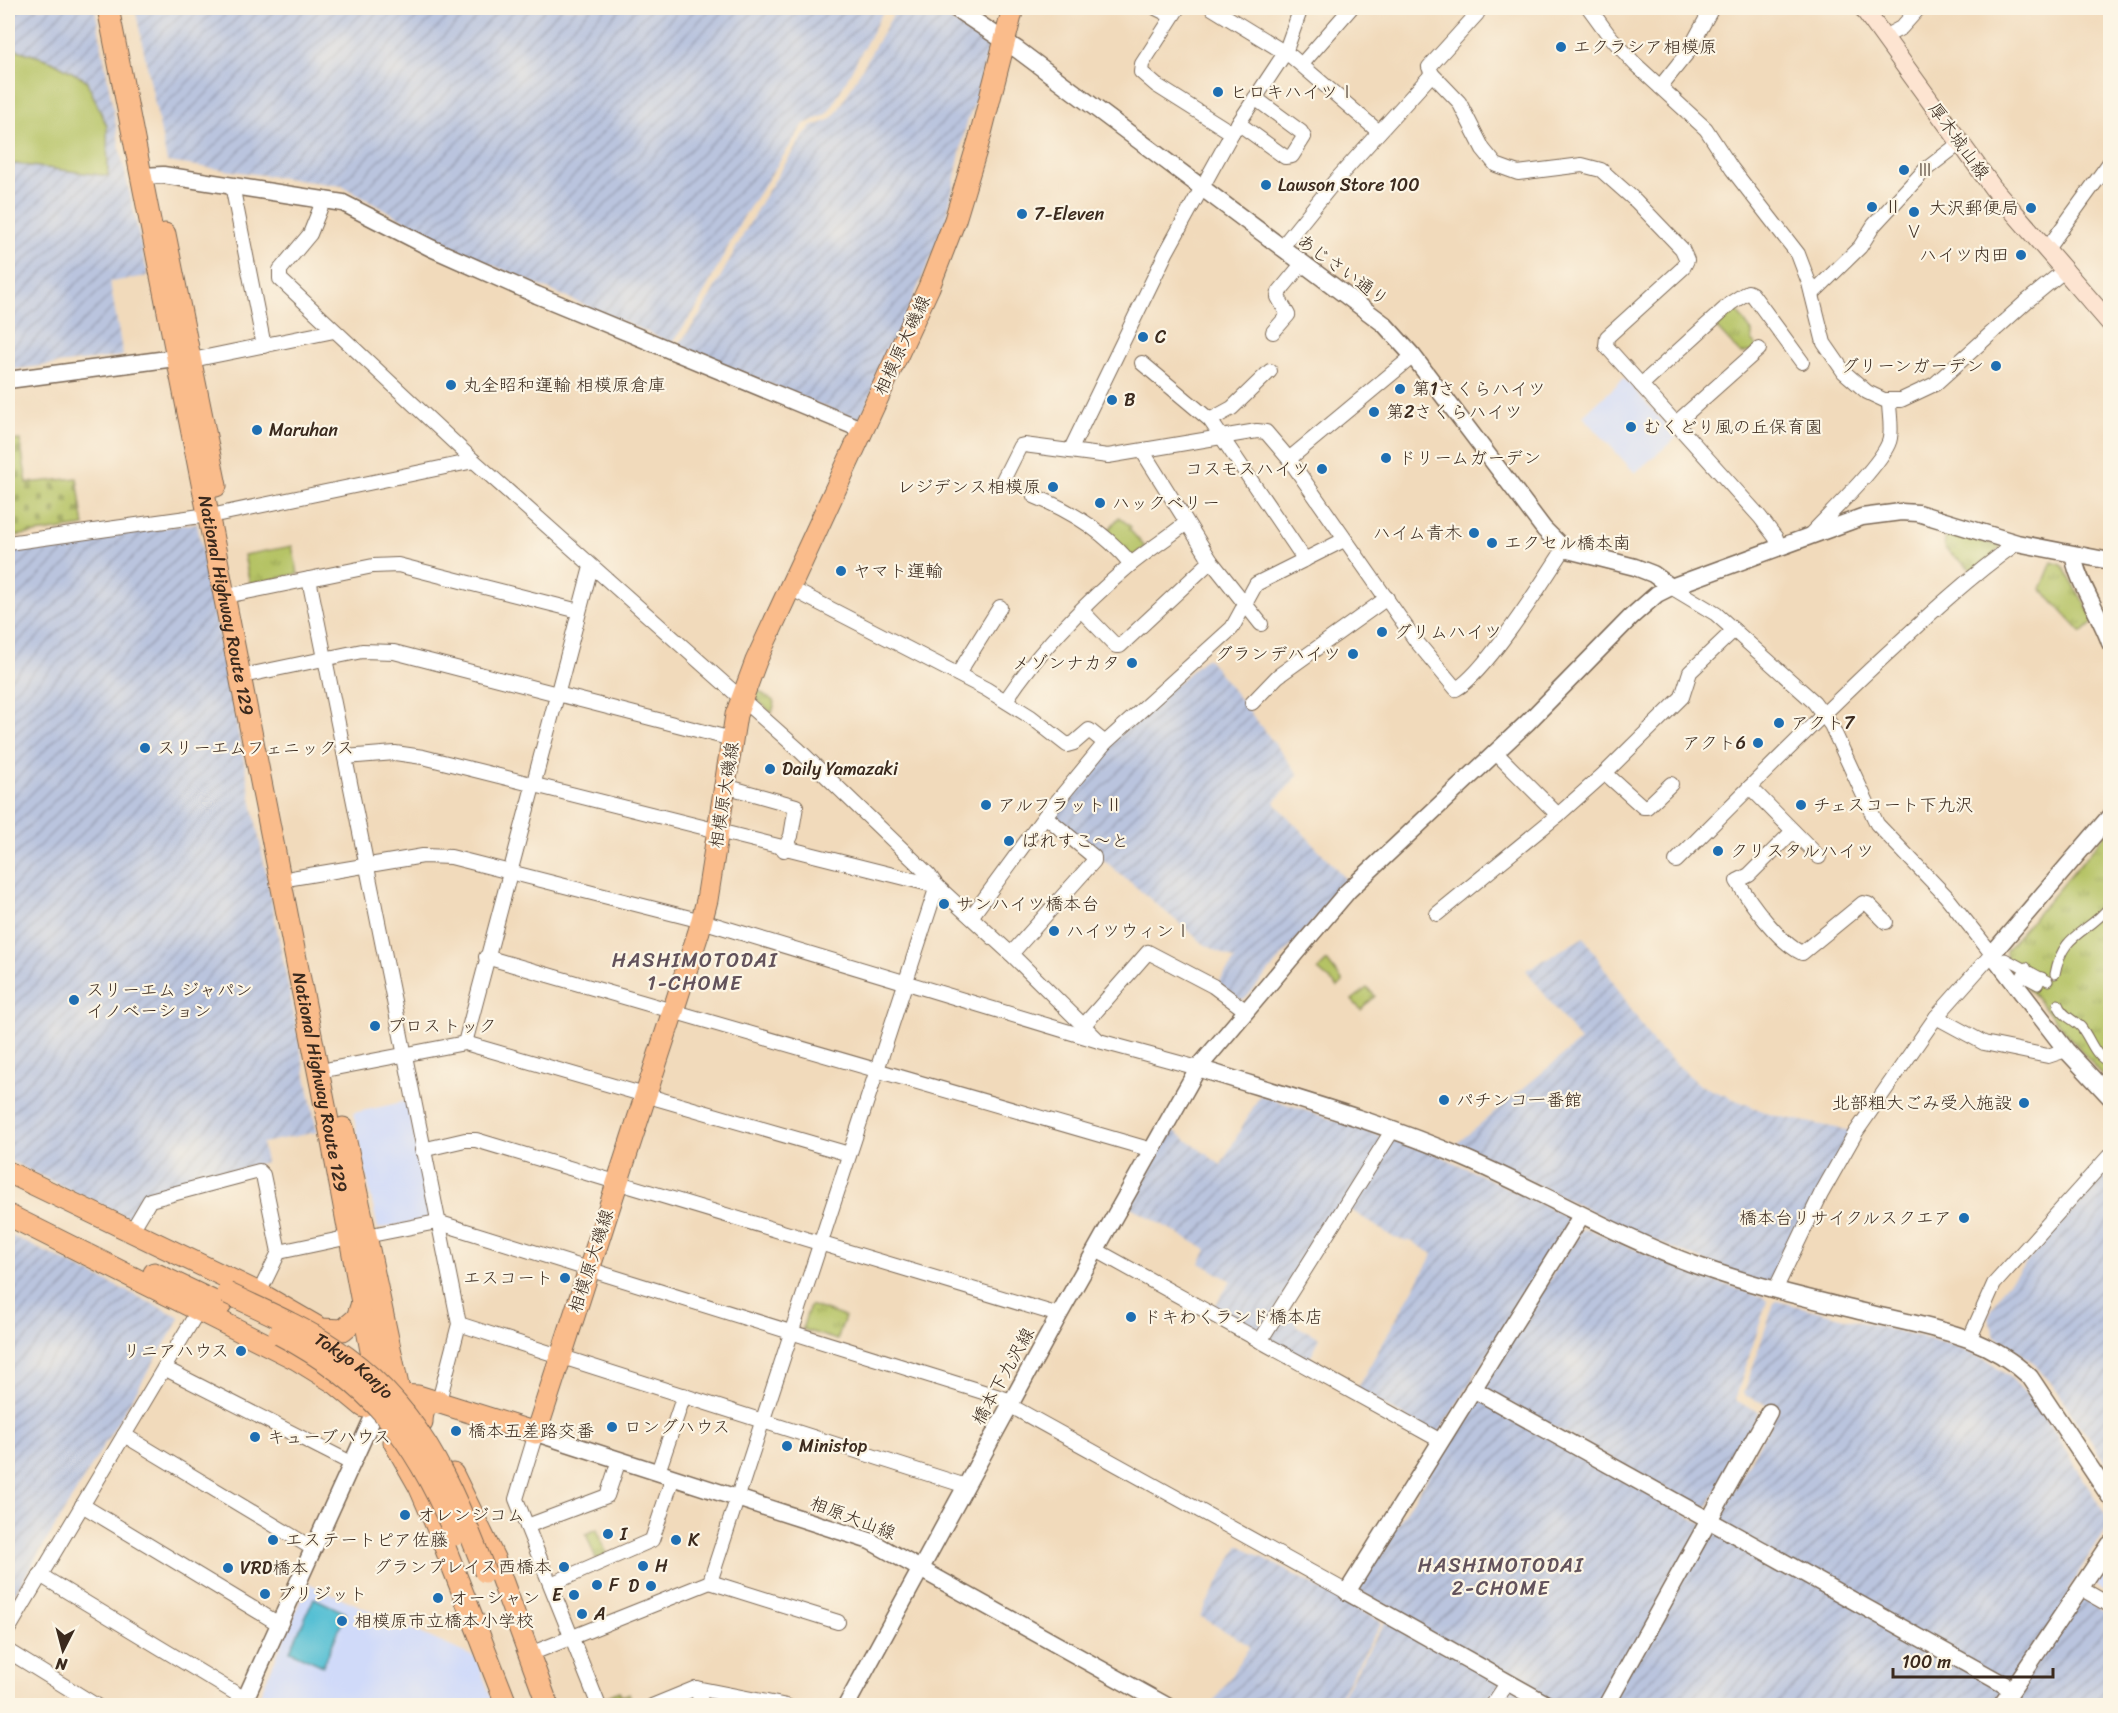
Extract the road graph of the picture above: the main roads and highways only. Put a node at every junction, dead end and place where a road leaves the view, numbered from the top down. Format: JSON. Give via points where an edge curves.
{"nodes":[{"id":1,"x":108,"y":8,"type":"edge"},
{"id":2,"x":120,"y":8,"type":"edge"},
{"id":3,"x":1013,"y":8,"type":"edge"},
{"id":4,"x":1863,"y":8,"type":"edge"},
{"id":5,"x":147,"y":176,"type":"junction"},
{"id":6,"x":2110,"y":323,"type":"edge"},
{"id":7,"x":214,"y":514,"type":"junction"},
{"id":8,"x":8,"y":1172,"type":"edge"},
{"id":9,"x":8,"y":1187,"type":"edge"},
{"id":10,"x":8,"y":1202,"type":"edge"},
{"id":11,"x":8,"y":1215,"type":"edge"},
{"id":12,"x":358,"y":1237,"type":"junction"},
{"id":13,"x":224,"y":1299,"type":"junction"},
{"id":14,"x":362,"y":1303,"type":"junction"},
{"id":15,"x":321,"y":1329,"type":"junction"},
{"id":16,"x":388,"y":1374,"type":"junction"},
{"id":17,"x":439,"y":1401,"type":"junction"},
{"id":18,"x":374,"y":1416,"type":"junction"},
{"id":19,"x":422,"y":1423,"type":"junction"},
{"id":20,"x":478,"y":1575,"type":"junction"},
{"id":21,"x":507,"y":1706,"type":"edge"},
{"id":22,"x":521,"y":1706,"type":"edge"},
{"id":23,"x":536,"y":1706,"type":"edge"},
{"id":24,"x":548,"y":1706,"type":"edge"}],
"edges":[{"from":1,"to":5,"type":"main road","name":"National Highway Route 129"},
{"from":2,"to":5,"type":"main road","name":"National Highway Route 129"},
{"from":3,"to":17,"type":"main road","name":"相模原大磯線","via":[[955,220],[929,287],[741,700],[702,921],[536,1433]]},
{"from":4,"to":6,"type":"main road","name":"厚木城山線","via":[[2014,214]]},
{"from":5,"to":7,"type":"main road","name":"National Highway Route 129"},
{"from":7,"to":12,"type":"main road","name":"National Highway Route 129"},
{"from":7,"to":12,"type":"main road","name":"National Highway Route 129","via":[[252,674],[330,1069]]},
{"from":8,"to":15,"type":"main road","via":[[259,1293]]},
{"from":9,"to":13,"type":"main road","name":"Tokyo Kanjo"},
{"from":10,"to":13,"type":"main road","name":"Tokyo Kanjo"},
{"from":11,"to":18,"type":"main road","via":[[317,1371]]},
{"from":12,"to":14,"type":"main road","name":"National Highway Route 129"},
{"from":12,"to":16,"type":"main road","name":"National Highway Route 129"},
{"from":13,"to":20,"type":"main road","name":"Tokyo Kanjo","bridge":true,"via":[[330,1346],[387,1392],[416,1426],[441,1468]]},
{"from":14,"to":15,"type":"main road","via":[[357,1318],[343,1330]]},
{"from":14,"to":16,"type":"main road","name":"National Highway Route 129"},
{"from":15,"to":16,"type":"main road"},
{"from":16,"to":17,"type":"main road","via":[[418,1396]]},
{"from":16,"to":18,"type":"main road","name":"National Highway Route 129"},
{"from":16,"to":18,"type":"main road","via":[[384,1404]]},
{"from":16,"to":19,"type":"main road"},
{"from":17,"to":19,"type":"main road","via":[[424,1408]]},
{"from":18,"to":21,"type":"main road","via":[[403,1455],[419,1486]]},
{"from":19,"to":24,"type":"main road","via":[[474,1514]]},
{"from":20,"to":22,"type":"main road","name":"Tokyo Kanjo"},
{"from":20,"to":23,"type":"main road","name":"Tokyo Kanjo"}]}
